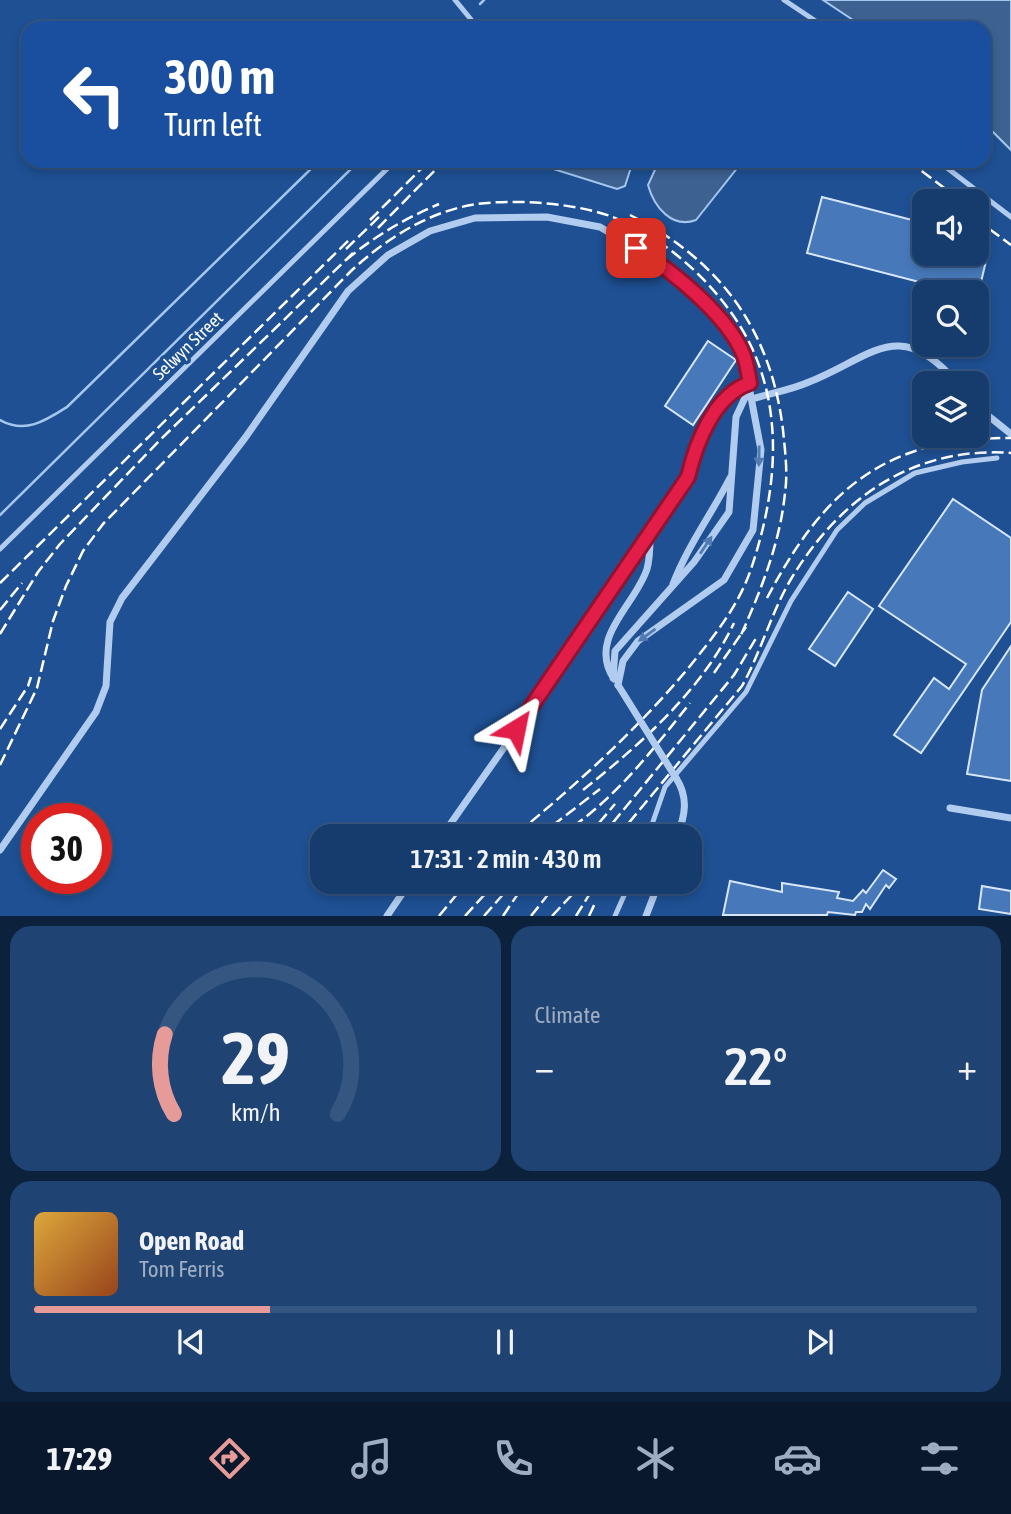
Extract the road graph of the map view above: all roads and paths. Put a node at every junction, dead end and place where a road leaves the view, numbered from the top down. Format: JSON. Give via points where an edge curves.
{"nodes":[{"id":1,"x":455,"y":0,"type":"edge"},
{"id":2,"x":784,"y":0,"type":"edge"},
{"id":3,"x":472,"y":21,"type":"edge"},
{"id":4,"x":816,"y":21,"type":"edge"},
{"id":5,"x":388,"y":168,"type":"edge"},
{"id":6,"x":947,"y":168,"type":"edge"},
{"id":7,"x":1011,"y":217,"type":"edge"},
{"id":8,"x":946,"y":371,"type":"edge"},
{"id":9,"x":750,"y":386,"type":"junction"},
{"id":10,"x":752,"y":399,"type":"junction"},
{"id":11,"x":989,"y":416,"type":"edge"},
{"id":12,"x":1011,"y":434,"type":"edge"},
{"id":13,"x":998,"y":458,"type":"dead end"},
{"id":14,"x":732,"y":474,"type":"junction"},
{"id":15,"x":650,"y":536,"type":"junction"},
{"id":16,"x":0,"y":549,"type":"edge"},
{"id":17,"x":672,"y":588,"type":"junction"},
{"id":18,"x":613,"y":678,"type":"junction"},
{"id":19,"x":618,"y":685,"type":"junction"},
{"id":20,"x":950,"y":808,"type":"dead end"},
{"id":21,"x":1011,"y":818,"type":"edge"},
{"id":22,"x":450,"y":824,"type":"edge"},
{"id":23,"x":652,"y":824,"type":"edge"},
{"id":24,"x":680,"y":824,"type":"edge"},
{"id":25,"x":0,"y":850,"type":"edge"},
{"id":26,"x":402,"y":894,"type":"edge"},
{"id":27,"x":625,"y":894,"type":"edge"},
{"id":28,"x":654,"y":894,"type":"edge"},
{"id":29,"x":387,"y":915,"type":"edge"},
{"id":30,"x":615,"y":915,"type":"edge"},
{"id":31,"x":646,"y":915,"type":"edge"}],
"edges":[{"from":1,"to":3,"type":"lane"},
{"from":2,"to":4,"type":"lane"},
{"from":5,"to":16,"type":"lane","name":"Selwyn Street"},
{"from":6,"to":7,"type":"lane"},
{"from":8,"to":10,"type":"street","via":[[934,359],[896,346],[870,350],[810,382]]},
{"from":9,"to":10,"type":"street"},
{"from":9,"to":14,"type":"street","via":[[736,417]]},
{"from":9,"to":15,"type":"street","via":[[739,386],[723,402],[695,446],[688,477]]},
{"from":9,"to":25,"type":"street","via":[[743,355],[711,306],[654,259],[600,227],[547,217],[475,218],[430,231],[388,255],[348,291],[245,438],[122,598],[110,622],[106,686],[96,712]]},
{"from":10,"to":19,"type":"street","one_way":true,"via":[[761,450],[753,530],[724,580],[638,641],[623,661]]},
{"from":11,"to":12,"type":"street"},
{"from":13,"to":23,"type":"lane","via":[[915,473],[865,503],[837,530],[791,601],[746,692],[665,787]]},
{"from":14,"to":17,"type":"street","via":[[685,553]]},
{"from":17,"to":14,"type":"street","one_way":true,"via":[[729,512]]},
{"from":15,"to":18,"type":"street","via":[[647,571],[608,638],[603,658]]},
{"from":15,"to":22,"type":"street"},
{"from":17,"to":18,"type":"street","via":[[615,651]]},
{"from":18,"to":19,"type":"street"},
{"from":19,"to":24,"type":"street","bridge":true,"via":[[683,789],[686,802]]},
{"from":20,"to":21,"type":"street"},
{"from":26,"to":29,"type":"street"},
{"from":27,"to":30,"type":"lane"},
{"from":28,"to":31,"type":"street"}]}
